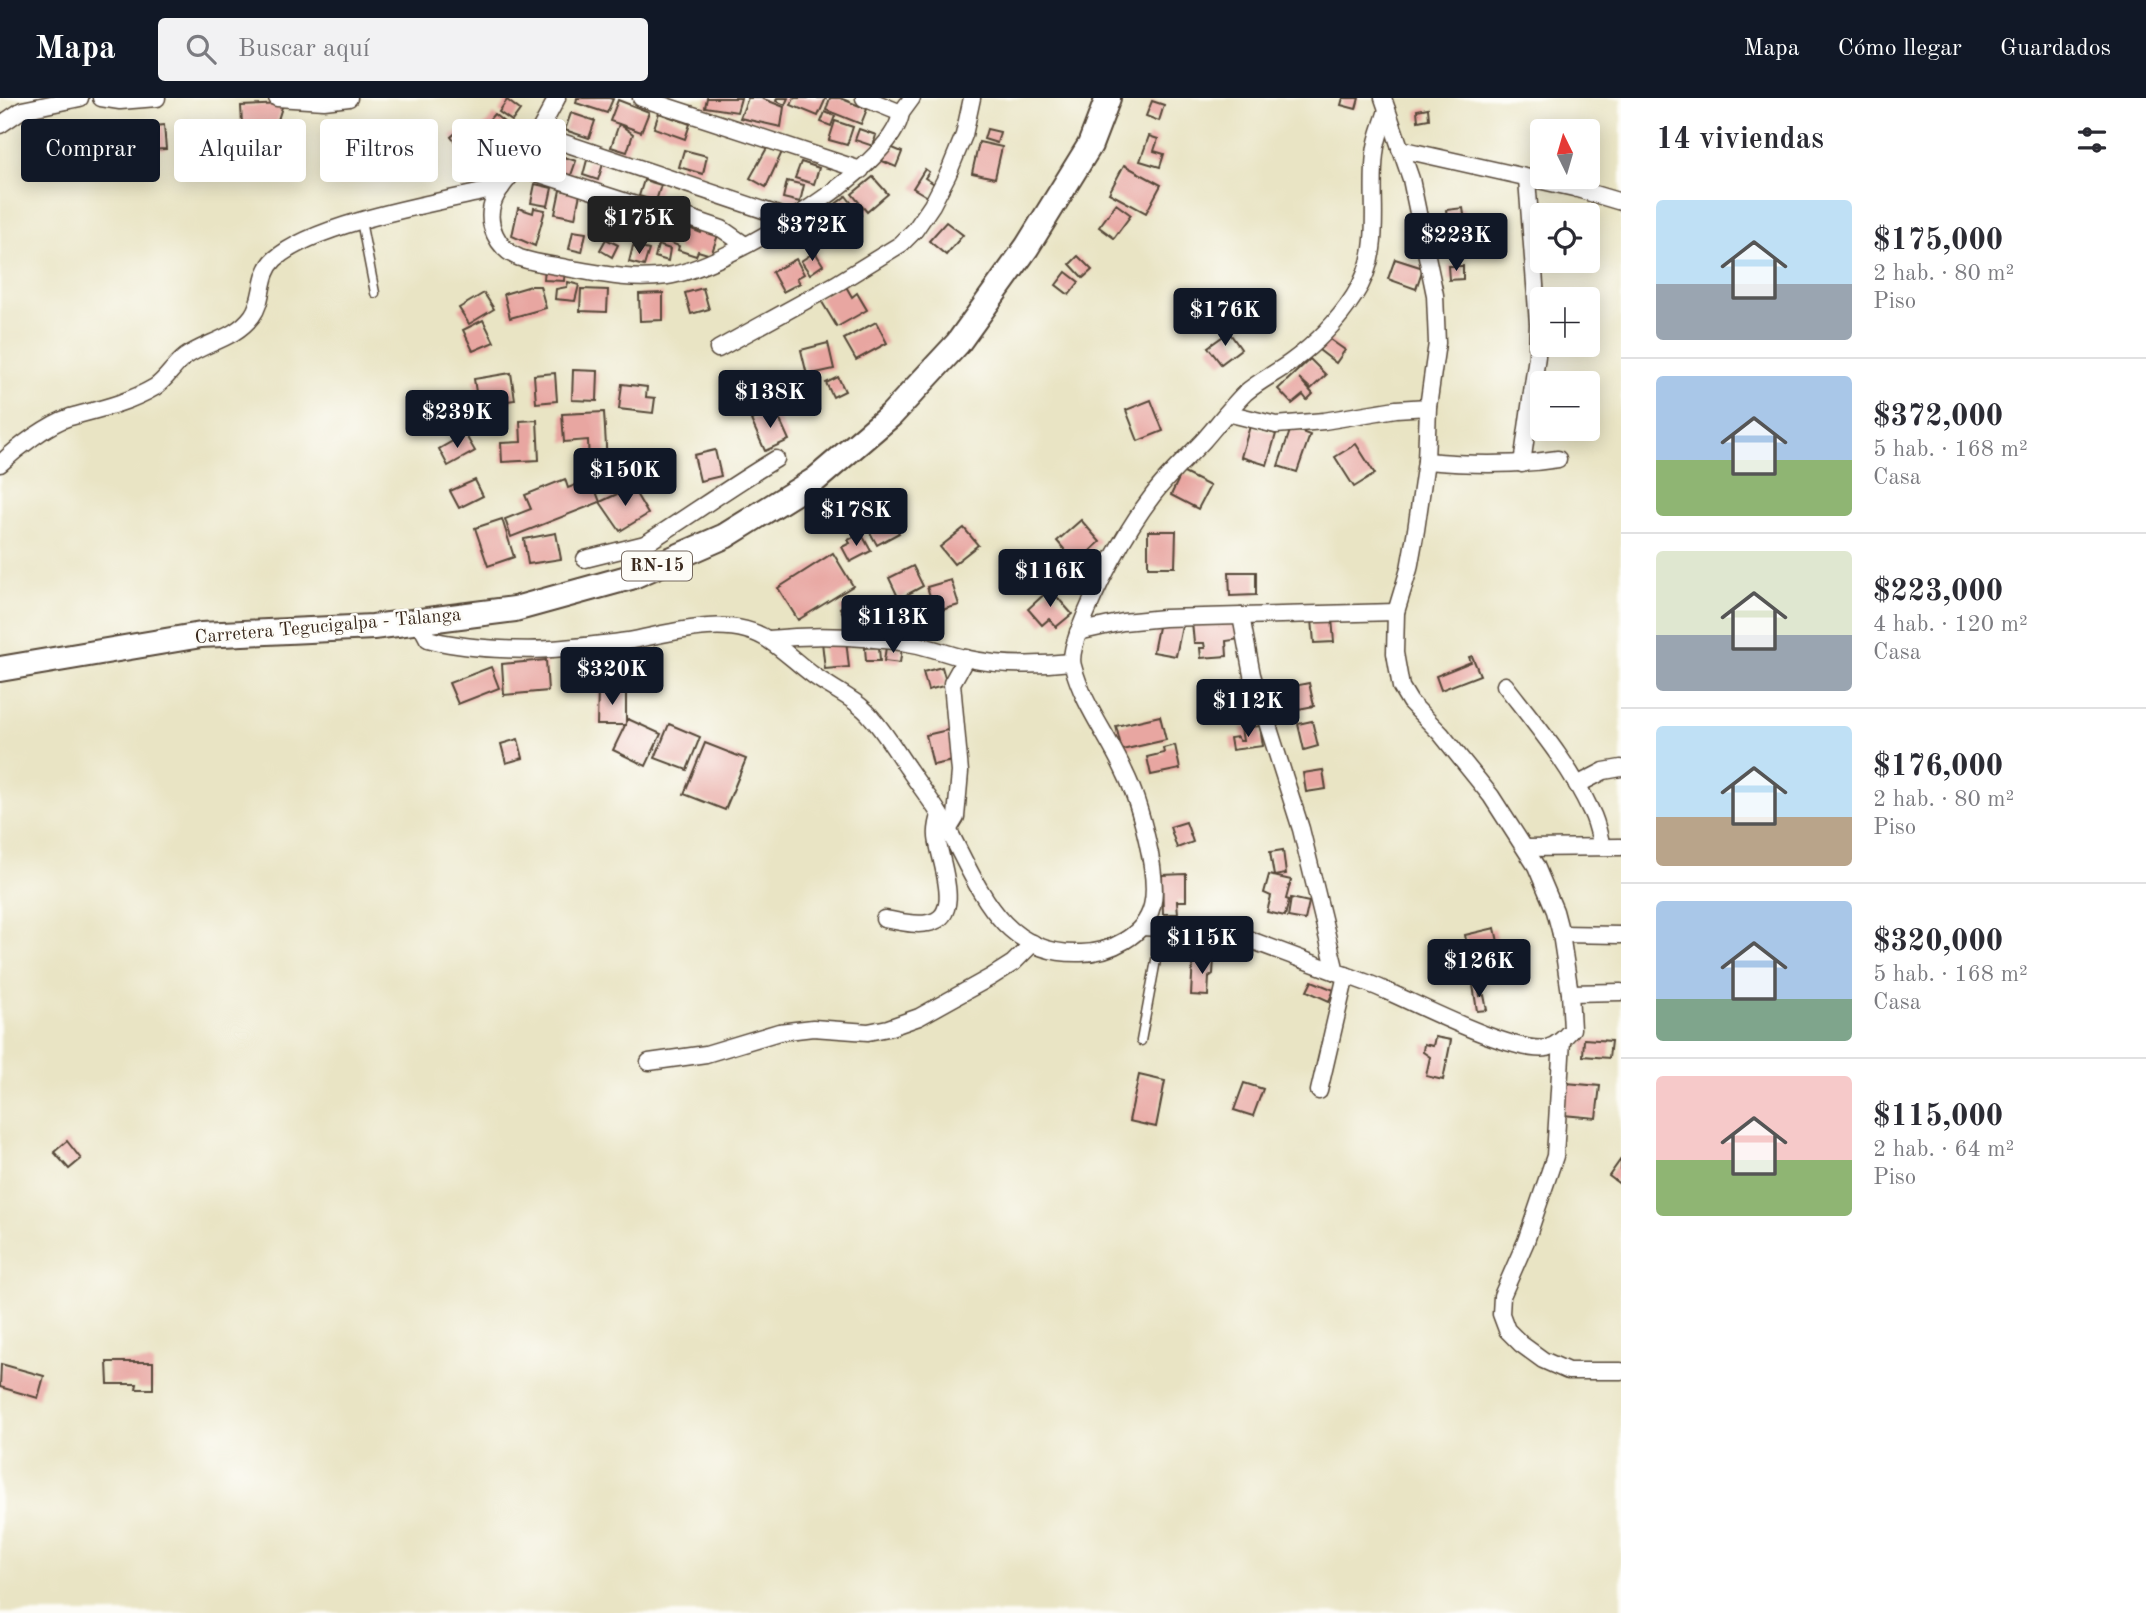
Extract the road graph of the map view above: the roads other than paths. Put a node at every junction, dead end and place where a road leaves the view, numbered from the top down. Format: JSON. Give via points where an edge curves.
{"nodes":[{"id":1,"x":80,"y":98,"type":"edge"},
{"id":2,"x":100,"y":98,"type":"edge"},
{"id":3,"x":157,"y":98,"type":"edge"},
{"id":4,"x":277,"y":98,"type":"edge"},
{"id":5,"x":349,"y":98,"type":"edge"},
{"id":6,"x":557,"y":98,"type":"edge"},
{"id":7,"x":641,"y":98,"type":"edge"},
{"id":8,"x":864,"y":98,"type":"edge"},
{"id":9,"x":912,"y":98,"type":"edge"},
{"id":10,"x":972,"y":98,"type":"edge"},
{"id":11,"x":1108,"y":98,"type":"edge"},
{"id":12,"x":1385,"y":104,"type":"edge"},
{"id":13,"x":901,"y":113,"type":"junction"},
{"id":14,"x":546,"y":119,"type":"edge"},
{"id":15,"x":0,"y":125,"type":"edge"},
{"id":16,"x":566,"y":143,"type":"edge"},
{"id":17,"x":1400,"y":149,"type":"junction"},
{"id":18,"x":861,"y":170,"type":"junction"},
{"id":19,"x":1527,"y":179,"type":"junction"},
{"id":20,"x":506,"y":182,"type":"edge"},
{"id":21,"x":565,"y":182,"type":"edge"},
{"id":22,"x":501,"y":188,"type":"junction"},
{"id":23,"x":1621,"y":202,"type":"edge"},
{"id":24,"x":790,"y":219,"type":"junction"},
{"id":25,"x":361,"y":221,"type":"junction"},
{"id":26,"x":745,"y":245,"type":"junction"},
{"id":27,"x":375,"y":293,"type":"dead end"},
{"id":28,"x":718,"y":349,"type":"dead end"},
{"id":29,"x":1428,"y":407,"type":"junction"},
{"id":30,"x":1227,"y":413,"type":"junction"},
{"id":31,"x":776,"y":459,"type":"dead end"},
{"id":32,"x":1558,"y":459,"type":"dead end"},
{"id":33,"x":1426,"y":461,"type":"junction"},
{"id":34,"x":0,"y":464,"type":"edge"},
{"id":35,"x":1522,"y":464,"type":"junction"},
{"id":36,"x":645,"y":544,"type":"junction"},
{"id":37,"x":585,"y":559,"type":"dead end"},
{"id":38,"x":652,"y":568,"type":"junction"},
{"id":39,"x":1396,"y":612,"type":"junction"},
{"id":40,"x":1241,"y":616,"type":"junction"},
{"id":41,"x":419,"y":622,"type":"junction"},
{"id":42,"x":1078,"y":632,"type":"junction"},
{"id":43,"x":768,"y":639,"type":"junction"},
{"id":44,"x":966,"y":658,"type":"junction"},
{"id":45,"x":1071,"y":662,"type":"junction"},
{"id":46,"x":0,"y":669,"type":"edge"},
{"id":47,"x":1505,"y":685,"type":"dead end"},
{"id":48,"x":1621,"y":768,"type":"edge"},
{"id":49,"x":1577,"y":785,"type":"junction"},
{"id":50,"x":944,"y":823,"type":"junction"},
{"id":51,"x":1602,"y":847,"type":"junction"},
{"id":52,"x":1621,"y":847,"type":"edge"},
{"id":53,"x":1525,"y":848,"type":"junction"},
{"id":54,"x":884,"y":919,"type":"dead end"},
{"id":55,"x":1142,"y":927,"type":"junction"},
{"id":56,"x":1162,"y":928,"type":"junction"},
{"id":57,"x":1561,"y":934,"type":"junction"},
{"id":58,"x":1621,"y":935,"type":"edge"},
{"id":59,"x":1033,"y":943,"type":"junction"},
{"id":60,"x":1341,"y":973,"type":"junction"},
{"id":61,"x":1621,"y":992,"type":"edge"},
{"id":62,"x":1570,"y":993,"type":"junction"},
{"id":63,"x":1141,"y":1041,"type":"dead end"},
{"id":64,"x":1562,"y":1041,"type":"junction"},
{"id":65,"x":649,"y":1062,"type":"dead end"},
{"id":66,"x":1319,"y":1091,"type":"dead end"},
{"id":67,"x":1621,"y":1371,"type":"edge"}],
"edges":[{"from":1,"to":15,"type":"street","via":[[22,110]]},
{"from":2,"to":3,"type":"street"},
{"from":4,"to":5,"type":"street"},
{"from":6,"to":14,"type":"street"},
{"from":7,"to":18,"type":"street"},
{"from":8,"to":13,"type":"street"},
{"from":9,"to":13,"type":"street"},
{"from":10,"to":28,"type":"street","via":[[964,135],[948,174],[921,222],[901,244]]},
{"from":11,"to":38,"type":"main road","name":"Carretera Tegucigalpa - Talanga","number":"RN-15","via":[[1090,145],[1027,247],[957,343],[891,415],[815,480],[725,536]]},
{"from":12,"to":17,"type":"street"},
{"from":12,"to":30,"type":"street","via":[[1374,155],[1371,257],[1354,295],[1313,342],[1246,392]]},
{"from":13,"to":18,"type":"street","via":[[889,139]]},
{"from":16,"to":24,"type":"street"},
{"from":17,"to":19,"type":"street"},
{"from":17,"to":29,"type":"street","via":[[1411,179],[1435,296],[1437,343]]},
{"from":18,"to":24,"type":"street"},
{"from":19,"to":23,"type":"street"},
{"from":19,"to":35,"type":"street","via":[[1538,324]]},
{"from":20,"to":22,"type":"street"},
{"from":21,"to":26,"type":"street","via":[[722,229]]},
{"from":22,"to":25,"type":"street"},
{"from":22,"to":26,"type":"street","via":[[493,202],[494,232],[508,254],[531,262],[644,279],[702,266]]},
{"from":24,"to":26,"type":"street"},
{"from":25,"to":27,"type":"lane"},
{"from":25,"to":34,"type":"street","via":[[309,239],[276,258],[262,280],[258,306],[244,325],[181,360],[158,385],[124,402],[69,418]]},
{"from":29,"to":30,"type":"street","via":[[1276,425]]},
{"from":29,"to":33,"type":"street"},
{"from":30,"to":42,"type":"street","via":[[1155,492],[1106,572]]},
{"from":31,"to":36,"type":"street"},
{"from":32,"to":35,"type":"street"},
{"from":33,"to":35,"type":"street"},
{"from":33,"to":39,"type":"street","via":[[1409,569]]},
{"from":36,"to":37,"type":"street"},
{"from":36,"to":38,"type":"street"},
{"from":38,"to":41,"type":"main road","name":"Carretera Tegucigalpa - Talanga","number":"RN-15","via":[[515,609]]},
{"from":39,"to":40,"type":"street"},
{"from":39,"to":53,"type":"street","via":[[1395,653],[1401,687],[1491,796]]},
{"from":40,"to":42,"type":"street","via":[[1123,622]]},
{"from":40,"to":60,"type":"street","via":[[1252,675]]},
{"from":41,"to":43,"type":"street","via":[[428,639],[486,647],[557,649],[733,626]]},
{"from":41,"to":46,"type":"main road","name":"Carretera Tegucigalpa - Talanga","number":"RN-15","via":[[201,635]]},
{"from":42,"to":45,"type":"street"},
{"from":43,"to":44,"type":"street","via":[[858,637],[915,644]]},
{"from":43,"to":50,"type":"street","via":[[866,711]]},
{"from":44,"to":45,"type":"street","via":[[1035,666]]},
{"from":44,"to":50,"type":"street","via":[[952,683],[960,772],[956,817]]},
{"from":45,"to":55,"type":"street","via":[[1091,712],[1126,773],[1138,808],[1154,886],[1152,907]]},
{"from":47,"to":49,"type":"street"},
{"from":48,"to":49,"type":"street"},
{"from":49,"to":51,"type":"street","via":[[1592,812]]},
{"from":50,"to":54,"type":"street","via":[[937,837],[947,891],[942,917],[929,923]]},
{"from":50,"to":59,"type":"street","via":[[999,919]]},
{"from":51,"to":52,"type":"street"},
{"from":51,"to":53,"type":"street"},
{"from":53,"to":57,"type":"street"},
{"from":55,"to":56,"type":"street"},
{"from":55,"to":59,"type":"street","via":[[1111,947],[1087,954]]},
{"from":56,"to":60,"type":"street","via":[[1229,932]]},
{"from":56,"to":63,"type":"lane"},
{"from":57,"to":58,"type":"street"},
{"from":57,"to":62,"type":"street"},
{"from":59,"to":65,"type":"street","via":[[991,977],[919,1017],[888,1028],[779,1032],[706,1054]]},
{"from":60,"to":64,"type":"street","via":[[1447,1020],[1528,1047],[1547,1048]]},
{"from":60,"to":66,"type":"street"},
{"from":61,"to":62,"type":"street"},
{"from":62,"to":64,"type":"street","via":[[1572,1029]]},
{"from":64,"to":67,"type":"street","via":[[1555,1156],[1502,1296],[1501,1314],[1507,1330],[1543,1360],[1568,1371]]}]}
